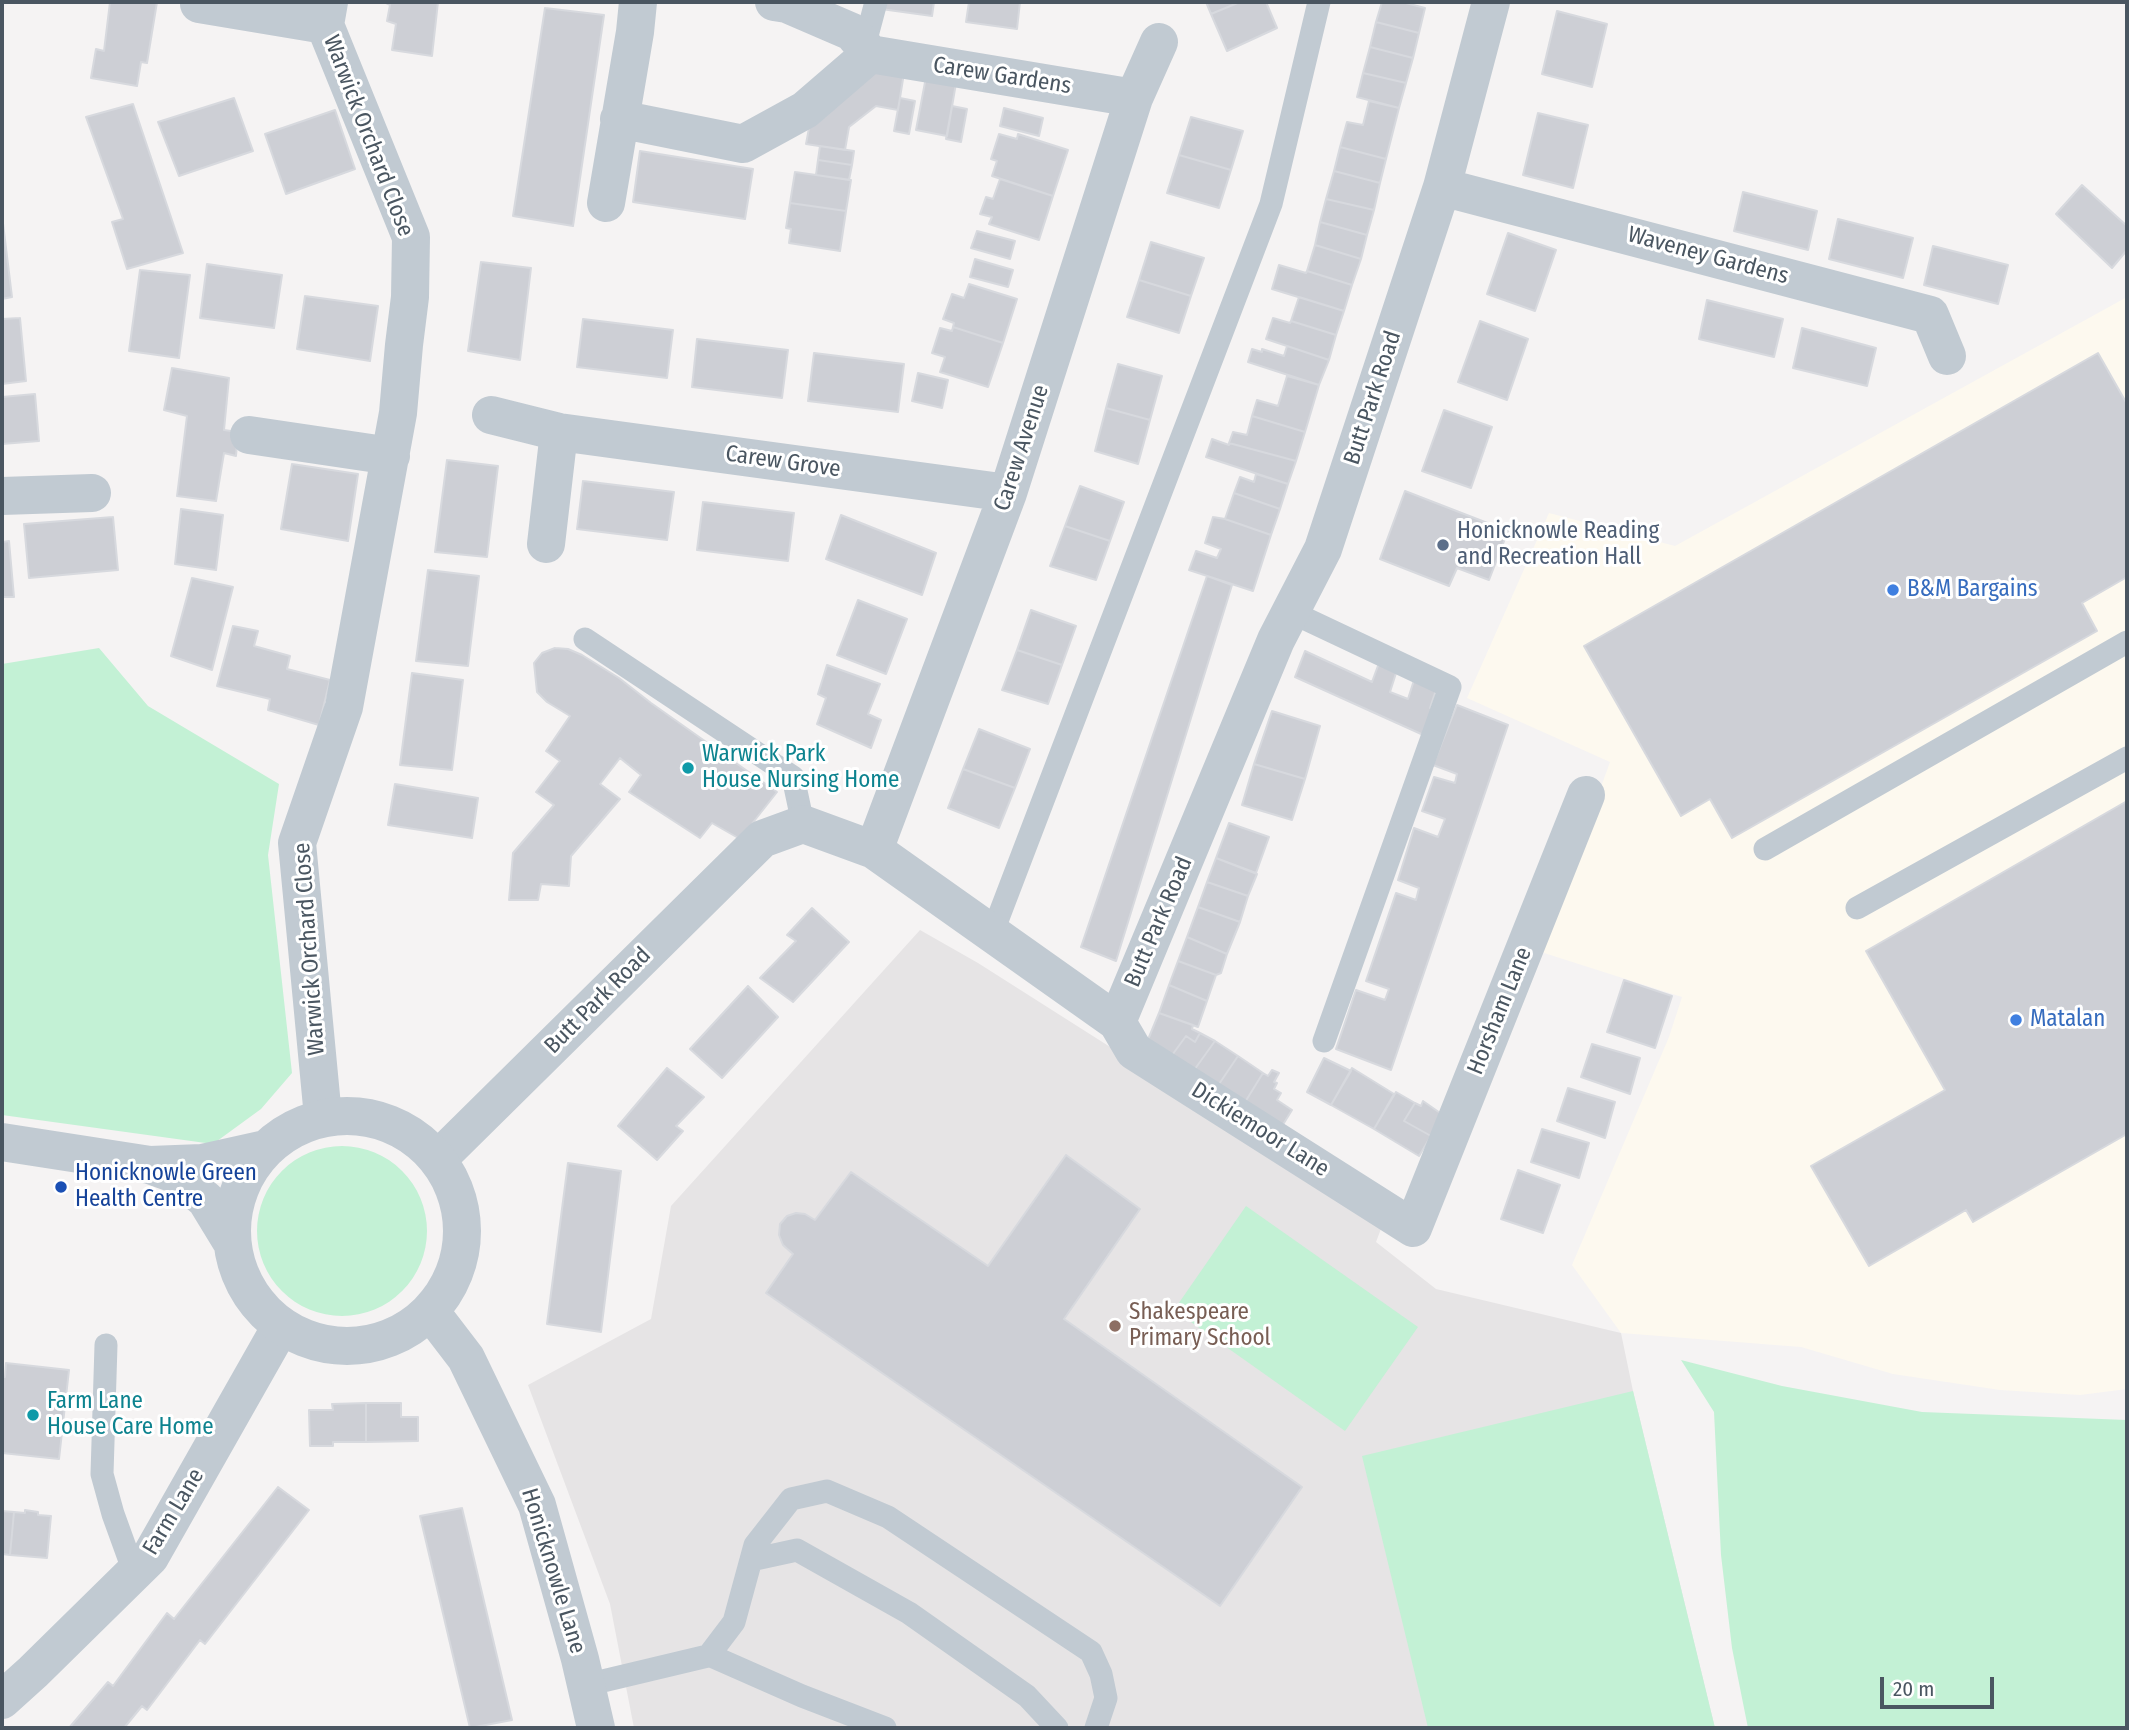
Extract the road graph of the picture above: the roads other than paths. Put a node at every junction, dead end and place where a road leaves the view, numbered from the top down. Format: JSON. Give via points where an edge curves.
{"nodes":[{"id":1,"x":638,"y":2,"type":"edge"},
{"id":2,"x":774,"y":2,"type":"edge"},
{"id":3,"x":876,"y":2,"type":"edge"},
{"id":4,"x":1320,"y":2,"type":"edge"},
{"id":5,"x":1491,"y":2,"type":"edge"},
{"id":6,"x":199,"y":4,"type":"dead end"},
{"id":7,"x":327,"y":14,"type":"edge"},
{"id":8,"x":1159,"y":42,"type":"dead end"},
{"id":9,"x":867,"y":50,"type":"junction"},
{"id":10,"x":1134,"y":98,"type":"junction"},
{"id":11,"x":619,"y":118,"type":"junction"},
{"id":12,"x":1442,"y":187,"type":"junction"},
{"id":13,"x":606,"y":203,"type":"dead end"},
{"id":14,"x":1948,"y":356,"type":"dead end"},
{"id":15,"x":491,"y":415,"type":"dead end"},
{"id":16,"x":559,"y":432,"type":"junction"},
{"id":17,"x":249,"y":435,"type":"dead end"},
{"id":18,"x":391,"y":456,"type":"junction"},
{"id":19,"x":92,"y":493,"type":"dead end"},
{"id":20,"x":1008,"y":493,"type":"junction"},
{"id":21,"x":2,"y":496,"type":"edge"},
{"id":22,"x":546,"y":544,"type":"dead end"},
{"id":23,"x":1291,"y":612,"type":"junction"},
{"id":24,"x":585,"y":639,"type":"dead end"},
{"id":25,"x":2127,"y":642,"type":"edge"},
{"id":26,"x":2127,"y":758,"type":"edge"},
{"id":27,"x":1587,"y":795,"type":"dead end"},
{"id":28,"x":803,"y":824,"type":"junction"},
{"id":29,"x":1765,"y":849,"type":"dead end"},
{"id":30,"x":874,"y":850,"type":"junction"},
{"id":31,"x":1857,"y":908,"type":"dead end"},
{"id":32,"x":992,"y":934,"type":"junction"},
{"id":33,"x":1117,"y":1022,"type":"junction"},
{"id":34,"x":1324,"y":1041,"type":"dead end"},
{"id":35,"x":323,"y":1118,"type":"junction"},
{"id":36,"x":2,"y":1142,"type":"edge"},
{"id":37,"x":265,"y":1149,"type":"junction"},
{"id":38,"x":438,"y":1159,"type":"junction"},
{"id":39,"x":150,"y":1165,"type":"junction"},
{"id":40,"x":1413,"y":1228,"type":"joint"},
{"id":41,"x":231,"y":1241,"type":"junction"},
{"id":42,"x":430,"y":1311,"type":"junction"},
{"id":43,"x":281,"y":1326,"type":"junction"},
{"id":44,"x":106,"y":1345,"type":"dead end"},
{"id":45,"x":751,"y":1560,"type":"junction"},
{"id":46,"x":134,"y":1572,"type":"junction"},
{"id":47,"x":713,"y":1655,"type":"junction"},
{"id":48,"x":586,"y":1685,"type":"junction"},
{"id":49,"x":2,"y":1700,"type":"edge"},
{"id":50,"x":596,"y":1728,"type":"edge"},
{"id":51,"x":885,"y":1728,"type":"edge"},
{"id":52,"x":1057,"y":1728,"type":"edge"},
{"id":53,"x":1096,"y":1728,"type":"edge"}],
"edges":[{"from":1,"to":11,"type":"street"},
{"from":2,"to":9,"type":"street","name":"Carew Gardens","via":[[852,32]]},
{"from":3,"to":9,"type":"lane"},
{"from":4,"to":32,"type":"lane","via":[[1271,204]]},
{"from":5,"to":12,"type":"street","name":"Butt Park Road"},
{"from":6,"to":7,"type":"street","name":"Warwick Orchard Close"},
{"from":7,"to":18,"type":"street","name":"Warwick Orchard Close","via":[[411,237],[410,298]]},
{"from":8,"to":10,"type":"street","name":"Carew Avenue"},
{"from":9,"to":10,"type":"street","name":"Carew Gardens"},
{"from":9,"to":11,"type":"street","via":[[805,110],[743,144]]},
{"from":10,"to":20,"type":"street","name":"Carew Avenue"},
{"from":11,"to":13,"type":"street"},
{"from":12,"to":14,"type":"street","name":"Waveney Gardens","via":[[1930,315]]},
{"from":12,"to":23,"type":"street","name":"Butt Park Road","via":[[1323,549]]},
{"from":15,"to":16,"type":"street","name":"Carew Grove"},
{"from":16,"to":20,"type":"street","name":"Carew Grove"},
{"from":16,"to":22,"type":"street"},
{"from":17,"to":18,"type":"street"},
{"from":18,"to":35,"type":"street","name":"Warwick Orchard Close","via":[[344,707],[297,843]]},
{"from":19,"to":21,"type":"street"},
{"from":20,"to":30,"type":"street","name":"Carew Avenue"},
{"from":23,"to":33,"type":"street","name":"Butt Park Road"},
{"from":23,"to":34,"type":"lane","via":[[1450,687]]},
{"from":24,"to":28,"type":"lane","via":[[793,777]]},
{"from":25,"to":29,"type":"lane"},
{"from":26,"to":31,"type":"lane"},
{"from":27,"to":40,"type":"street","name":"Horsham Lane"},
{"from":28,"to":30,"type":"street"},
{"from":28,"to":38,"type":"street","name":"Butt Park Road","via":[[762,839]]},
{"from":30,"to":32,"type":"street"},
{"from":32,"to":33,"type":"street"},
{"from":33,"to":40,"type":"street","name":"Dickiemoor Lane","via":[[1135,1051]]},
{"from":35,"to":37,"type":"street","via":[[292,1129]]},
{"from":35,"to":38,"type":"street","via":[[366,1117],[406,1131]]},
{"from":36,"to":39,"type":"street"},
{"from":37,"to":39,"type":"street","via":[[202,1163]]},
{"from":37,"to":41,"type":"street","via":[[241,1186],[233,1208]]},
{"from":38,"to":42,"type":"street","via":[[455,1188],[462,1220],[461,1254],[449,1285]]},
{"from":39,"to":41,"type":"street","via":[[175,1174],[206,1200]]},
{"from":41,"to":43,"type":"street","via":[[239,1274],[256,1303]]},
{"from":42,"to":43,"type":"street","via":[[404,1332],[374,1344],[342,1347],[310,1340]]},
{"from":42,"to":48,"type":"street","name":"Honicknowle Lane","via":[[466,1358],[537,1506]]},
{"from":43,"to":46,"type":"street","name":"Farm Lane","via":[[150,1557]]},
{"from":44,"to":46,"type":"lane","via":[[102,1474]]},
{"from":45,"to":47,"type":"lane","via":[[734,1622]]},
{"from":45,"to":52,"type":"lane","via":[[797,1550],[909,1612],[1027,1696]]},
{"from":45,"to":53,"type":"lane","via":[[755,1545],[791,1499],[827,1491],[888,1517],[1091,1652],[1105,1698]]},
{"from":46,"to":49,"type":"street","name":"Farm Lane"},
{"from":47,"to":48,"type":"lane"},
{"from":47,"to":51,"type":"lane"},
{"from":48,"to":50,"type":"street","name":"Honicknowle Lane"}]}
